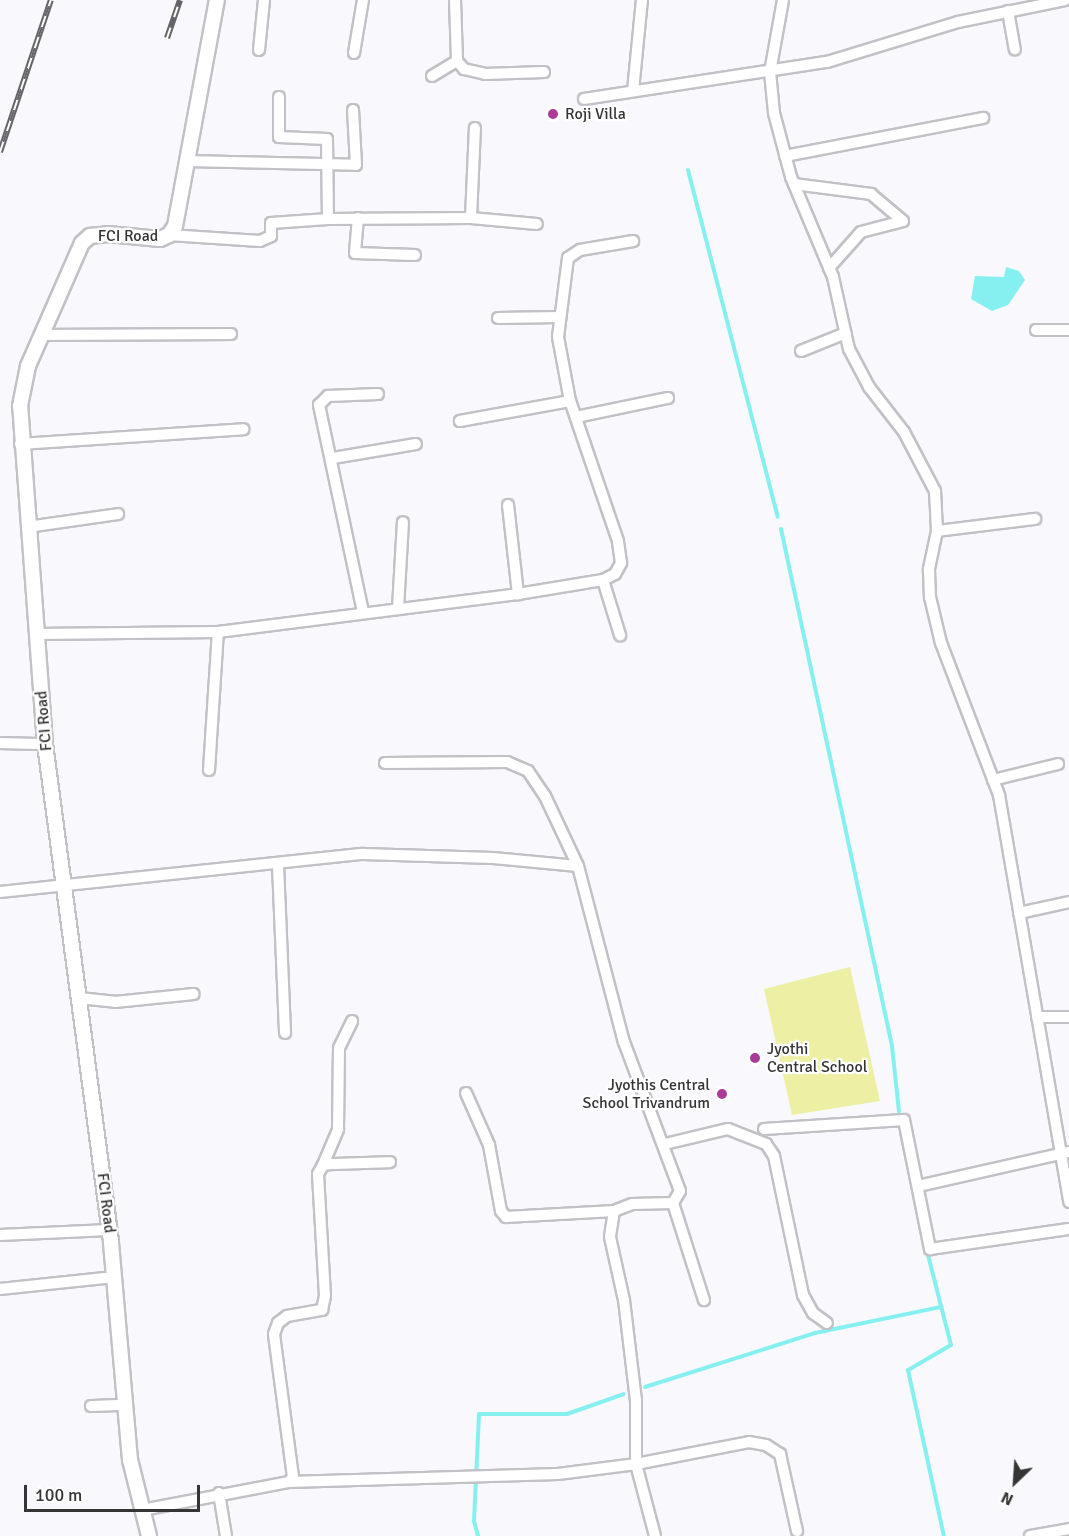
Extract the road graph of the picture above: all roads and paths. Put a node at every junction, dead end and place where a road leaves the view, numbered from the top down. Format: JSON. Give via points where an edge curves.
{"nodes":[{"id":1,"x":217,"y":0,"type":"edge"},
{"id":2,"x":264,"y":0,"type":"edge"},
{"id":3,"x":363,"y":0,"type":"edge"},
{"id":4,"x":455,"y":0,"type":"edge"},
{"id":5,"x":642,"y":0,"type":"edge"},
{"id":6,"x":783,"y":0,"type":"edge"},
{"id":7,"x":1065,"y":0,"type":"edge"},
{"id":8,"x":1008,"y":11,"type":"junction"},
{"id":9,"x":1015,"y":49,"type":"dead end"},
{"id":10,"x":259,"y":50,"type":"dead end"},
{"id":11,"x":354,"y":53,"type":"dead end"},
{"id":12,"x":457,"y":62,"type":"junction"},
{"id":13,"x":544,"y":72,"type":"dead end"},
{"id":14,"x":770,"y":72,"type":"junction"},
{"id":15,"x":432,"y":76,"type":"dead end"},
{"id":16,"x":633,"y":91,"type":"junction"},
{"id":17,"x":279,"y":97,"type":"dead end"},
{"id":18,"x":584,"y":99,"type":"dead end"},
{"id":19,"x":354,"y":110,"type":"dead end"},
{"id":20,"x":983,"y":118,"type":"dead end"},
{"id":21,"x":475,"y":128,"type":"dead end"},
{"id":22,"x":785,"y":156,"type":"junction"},
{"id":23,"x":186,"y":161,"type":"junction"},
{"id":24,"x":327,"y":166,"type":"junction"},
{"id":25,"x":794,"y":184,"type":"junction"},
{"id":26,"x":358,"y":218,"type":"junction"},
{"id":27,"x":471,"y":218,"type":"junction"},
{"id":28,"x":328,"y":219,"type":"junction"},
{"id":29,"x":537,"y":224,"type":"dead end"},
{"id":30,"x":170,"y":235,"type":"junction"},
{"id":31,"x":633,"y":242,"type":"dead end"},
{"id":32,"x":415,"y":255,"type":"dead end"},
{"id":33,"x":829,"y":268,"type":"junction"},
{"id":34,"x":559,"y":317,"type":"junction"},
{"id":35,"x":498,"y":318,"type":"dead end"},
{"id":36,"x":1036,"y":330,"type":"dead end"},
{"id":37,"x":1069,"y":330,"type":"edge"},
{"id":38,"x":846,"y":333,"type":"junction"},
{"id":39,"x":231,"y":334,"type":"dead end"},
{"id":40,"x":40,"y":335,"type":"junction"},
{"id":41,"x":801,"y":351,"type":"dead end"},
{"id":42,"x":378,"y":394,"type":"dead end"},
{"id":43,"x":668,"y":398,"type":"dead end"},
{"id":44,"x":570,"y":401,"type":"junction"},
{"id":45,"x":576,"y":417,"type":"junction"},
{"id":46,"x":460,"y":421,"type":"dead end"},
{"id":47,"x":243,"y":429,"type":"dead end"},
{"id":48,"x":20,"y":444,"type":"junction"},
{"id":49,"x":417,"y":444,"type":"dead end"},
{"id":50,"x":333,"y":458,"type":"junction"},
{"id":51,"x":508,"y":505,"type":"dead end"},
{"id":52,"x":118,"y":514,"type":"dead end"},
{"id":53,"x":1035,"y":519,"type":"dead end"},
{"id":54,"x":403,"y":522,"type":"dead end"},
{"id":55,"x":27,"y":527,"type":"junction"},
{"id":56,"x":937,"y":531,"type":"junction"},
{"id":57,"x":603,"y":580,"type":"junction"},
{"id":58,"x":518,"y":594,"type":"junction"},
{"id":59,"x":399,"y":608,"type":"junction"},
{"id":60,"x":363,"y":612,"type":"junction"},
{"id":61,"x":218,"y":632,"type":"junction"},
{"id":62,"x":36,"y":634,"type":"junction"},
{"id":63,"x":621,"y":635,"type":"dead end"},
{"id":64,"x":0,"y":743,"type":"edge"},
{"id":65,"x":45,"y":744,"type":"junction"},
{"id":66,"x":385,"y":763,"type":"dead end"},
{"id":67,"x":1058,"y":764,"type":"dead end"},
{"id":68,"x":209,"y":770,"type":"dead end"},
{"id":69,"x":993,"y":780,"type":"junction"},
{"id":70,"x":278,"y":865,"type":"junction"},
{"id":71,"x":578,"y":866,"type":"junction"},
{"id":72,"x":65,"y":883,"type":"junction"},
{"id":73,"x":0,"y":892,"type":"edge"},
{"id":74,"x":1069,"y":902,"type":"edge"},
{"id":75,"x":1019,"y":913,"type":"junction"},
{"id":76,"x":194,"y":994,"type":"dead end"},
{"id":77,"x":80,"y":998,"type":"junction"},
{"id":78,"x":1037,"y":1017,"type":"junction"},
{"id":79,"x":1069,"y":1017,"type":"edge"},
{"id":80,"x":352,"y":1021,"type":"dead end"},
{"id":81,"x":285,"y":1033,"type":"dead end"},
{"id":82,"x":466,"y":1093,"type":"dead end"},
{"id":83,"x":764,"y":1130,"type":"dead end"},
{"id":84,"x":665,"y":1144,"type":"junction"},
{"id":85,"x":1063,"y":1152,"type":"edge"},
{"id":86,"x":390,"y":1162,"type":"dead end"},
{"id":87,"x":323,"y":1166,"type":"junction"},
{"id":88,"x":918,"y":1186,"type":"junction"},
{"id":89,"x":1069,"y":1202,"type":"edge"},
{"id":90,"x":673,"y":1203,"type":"junction"},
{"id":91,"x":614,"y":1211,"type":"junction"},
{"id":92,"x":1069,"y":1228,"type":"edge"},
{"id":93,"x":109,"y":1230,"type":"junction"},
{"id":94,"x":0,"y":1235,"type":"edge"},
{"id":95,"x":114,"y":1277,"type":"junction"},
{"id":96,"x":0,"y":1288,"type":"edge"},
{"id":97,"x":704,"y":1300,"type":"dead end"},
{"id":98,"x":827,"y":1323,"type":"dead end"},
{"id":99,"x":126,"y":1405,"type":"junction"},
{"id":100,"x":91,"y":1406,"type":"dead end"},
{"id":101,"x":636,"y":1464,"type":"junction"},
{"id":102,"x":289,"y":1482,"type":"junction"},
{"id":103,"x":219,"y":1493,"type":"junction"},
{"id":104,"x":142,"y":1510,"type":"junction"},
{"id":105,"x":1069,"y":1529,"type":"edge"},
{"id":106,"x":798,"y":1531,"type":"dead end"},
{"id":107,"x":149,"y":1536,"type":"edge"},
{"id":108,"x":226,"y":1536,"type":"edge"},
{"id":109,"x":655,"y":1536,"type":"edge"},
{"id":110,"x":1030,"y":1536,"type":"edge"}],
"edges":[{"from":1,"to":23,"type":"street","name":"FCI Road"},
{"from":2,"to":10,"type":"street"},
{"from":3,"to":11,"type":"street"},
{"from":4,"to":12,"type":"street"},
{"from":5,"to":16,"type":"street"},
{"from":6,"to":14,"type":"street"},
{"from":7,"to":8,"type":"street"},
{"from":8,"to":9,"type":"street"},
{"from":8,"to":14,"type":"street","via":[[903,36],[826,62]]},
{"from":12,"to":13,"type":"street","via":[[464,69],[485,74]]},
{"from":12,"to":15,"type":"street"},
{"from":14,"to":16,"type":"street"},
{"from":14,"to":22,"type":"street","via":[[774,113]]},
{"from":16,"to":18,"type":"street"},
{"from":17,"to":24,"type":"street","via":[[279,137],[327,139]]},
{"from":19,"to":24,"type":"street","via":[[356,165]]},
{"from":20,"to":22,"type":"street"},
{"from":21,"to":27,"type":"street"},
{"from":22,"to":25,"type":"street"},
{"from":23,"to":24,"type":"street"},
{"from":23,"to":30,"type":"street","name":"FCI Road"},
{"from":24,"to":28,"type":"street"},
{"from":25,"to":33,"type":"street"},
{"from":25,"to":33,"type":"street","via":[[871,194],[903,221],[861,232]]},
{"from":26,"to":27,"type":"street"},
{"from":26,"to":28,"type":"street"},
{"from":26,"to":32,"type":"street","via":[[355,253]]},
{"from":27,"to":29,"type":"street"},
{"from":28,"to":30,"type":"street","via":[[272,223],[271,236],[260,241]]},
{"from":30,"to":40,"type":"street","name":"FCI Road","via":[[149,239],[90,236],[73,260]]},
{"from":31,"to":34,"type":"street","via":[[571,254],[564,270]]},
{"from":33,"to":38,"type":"street"},
{"from":34,"to":35,"type":"street"},
{"from":34,"to":44,"type":"street","via":[[560,357]]},
{"from":36,"to":37,"type":"street"},
{"from":38,"to":41,"type":"street"},
{"from":38,"to":56,"type":"street","via":[[869,387],[904,432],[929,478],[937,506]]},
{"from":39,"to":40,"type":"street"},
{"from":40,"to":48,"type":"street","name":"FCI Road","via":[[28,366],[20,406]]},
{"from":42,"to":50,"type":"street","via":[[321,399],[319,405]]},
{"from":43,"to":45,"type":"street"},
{"from":44,"to":45,"type":"street"},
{"from":44,"to":46,"type":"street"},
{"from":45,"to":57,"type":"street","via":[[621,556],[618,571]]},
{"from":47,"to":48,"type":"street"},
{"from":48,"to":55,"type":"street","name":"FCI Road"},
{"from":49,"to":50,"type":"street"},
{"from":50,"to":60,"type":"street"},
{"from":51,"to":58,"type":"street"},
{"from":52,"to":55,"type":"street"},
{"from":53,"to":56,"type":"street"},
{"from":54,"to":59,"type":"street"},
{"from":55,"to":62,"type":"street","name":"FCI Road"},
{"from":56,"to":69,"type":"street","via":[[929,570],[930,597],[941,643]]},
{"from":57,"to":58,"type":"street"},
{"from":57,"to":63,"type":"street"},
{"from":58,"to":59,"type":"street"},
{"from":59,"to":60,"type":"street"},
{"from":60,"to":61,"type":"street","via":[[352,617]]},
{"from":61,"to":62,"type":"street"},
{"from":61,"to":68,"type":"street"},
{"from":62,"to":65,"type":"street","name":"FCI Road"},
{"from":64,"to":65,"type":"street"},
{"from":65,"to":72,"type":"street","name":"FCI Road"},
{"from":66,"to":71,"type":"street","via":[[507,762],[528,771],[545,796]]},
{"from":67,"to":69,"type":"street"},
{"from":69,"to":75,"type":"street","via":[[999,795]]},
{"from":70,"to":71,"type":"street","via":[[363,854],[493,858]]},
{"from":70,"to":72,"type":"street"},
{"from":70,"to":81,"type":"street"},
{"from":71,"to":84,"type":"street","via":[[624,1042]]},
{"from":72,"to":73,"type":"street"},
{"from":72,"to":77,"type":"street","name":"FCI Road"},
{"from":74,"to":75,"type":"street"},
{"from":75,"to":78,"type":"street"},
{"from":76,"to":77,"type":"street","via":[[115,1002]]},
{"from":77,"to":93,"type":"street","name":"FCI Road"},
{"from":78,"to":79,"type":"street"},
{"from":78,"to":85,"type":"street"},
{"from":80,"to":87,"type":"street","via":[[339,1048],[338,1130]]},
{"from":82,"to":91,"type":"street","via":[[489,1145],[501,1211],[506,1216]]},
{"from":83,"to":88,"type":"street","via":[[904,1119]]},
{"from":84,"to":90,"type":"street","via":[[680,1191]]},
{"from":84,"to":98,"type":"street","via":[[728,1129],[766,1144],[774,1156],[803,1294],[813,1313]]},
{"from":85,"to":88,"type":"street"},
{"from":85,"to":89,"type":"street"},
{"from":86,"to":87,"type":"street"},
{"from":87,"to":102,"type":"street","via":[[318,1174],[325,1296],[322,1310],[287,1316],[278,1323],[274,1334],[294,1464]]},
{"from":88,"to":92,"type":"street","via":[[930,1249]]},
{"from":90,"to":91,"type":"street","via":[[632,1204]]},
{"from":90,"to":97,"type":"street"},
{"from":91,"to":101,"type":"street","via":[[610,1237],[624,1300],[636,1400]]},
{"from":93,"to":94,"type":"street"},
{"from":93,"to":95,"type":"street","name":"FCI Road"},
{"from":95,"to":96,"type":"street"},
{"from":95,"to":99,"type":"street","name":"FCI Road"},
{"from":99,"to":100,"type":"street"},
{"from":99,"to":104,"type":"street","name":"FCI Road","via":[[130,1460]]},
{"from":101,"to":102,"type":"street","via":[[558,1474]]},
{"from":101,"to":106,"type":"street","via":[[750,1442],[766,1445],[780,1454]]},
{"from":101,"to":109,"type":"street"},
{"from":102,"to":103,"type":"street"},
{"from":103,"to":104,"type":"street"},
{"from":103,"to":108,"type":"street"},
{"from":104,"to":107,"type":"street","name":"FCI Road"},
{"from":105,"to":110,"type":"street"}]}
